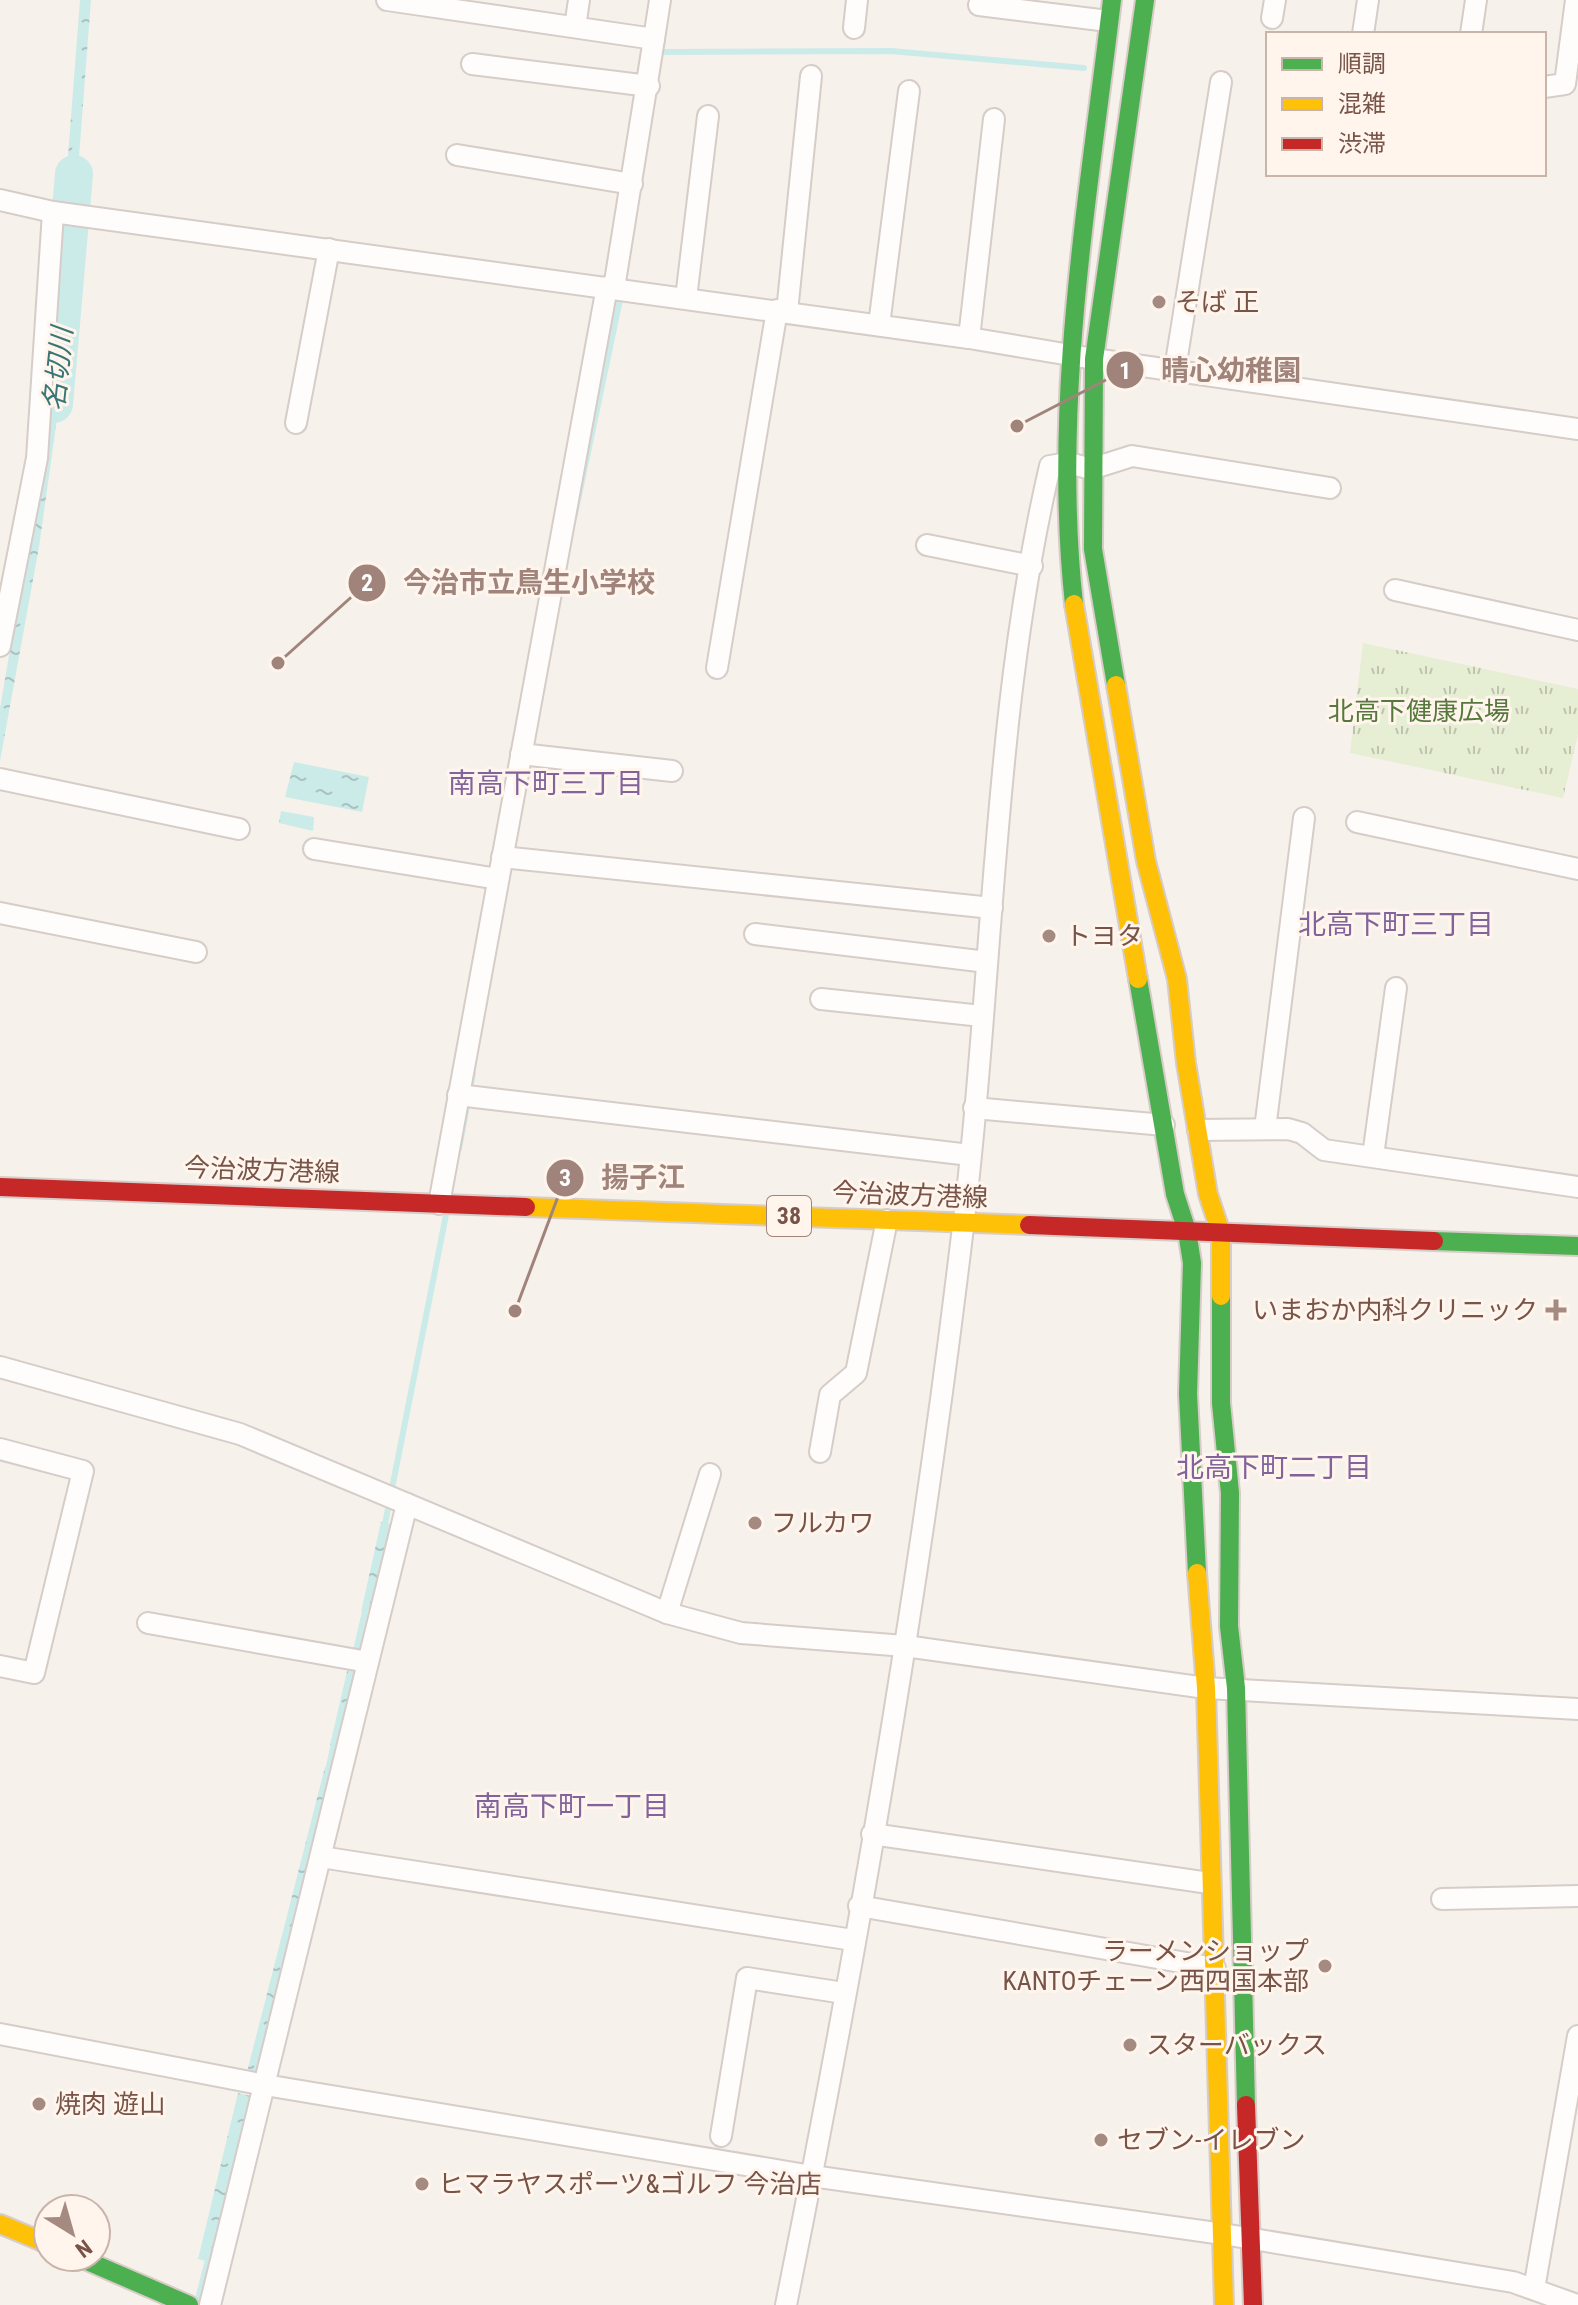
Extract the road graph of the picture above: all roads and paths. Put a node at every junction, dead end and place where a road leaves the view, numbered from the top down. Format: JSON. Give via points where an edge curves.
{"nodes":[{"id":1,"x":387,"y":0,"type":"edge"},
{"id":2,"x":579,"y":0,"type":"edge"},
{"id":3,"x":660,"y":0,"type":"edge"},
{"id":4,"x":857,"y":0,"type":"edge"},
{"id":5,"x":1112,"y":0,"type":"edge"},
{"id":6,"x":1145,"y":0,"type":"edge"},
{"id":7,"x":1368,"y":0,"type":"edge"},
{"id":8,"x":1476,"y":0,"type":"edge"},
{"id":9,"x":1576,"y":0,"type":"edge"},
{"id":10,"x":979,"y":5,"type":"dead end"},
{"id":11,"x":1108,"y":21,"type":"junction"},
{"id":12,"x":575,"y":27,"type":"junction"},
{"id":13,"x":854,"y":28,"type":"dead end"},
{"id":14,"x":1363,"y":32,"type":"edge"},
{"id":15,"x":1471,"y":32,"type":"edge"},
{"id":16,"x":654,"y":39,"type":"junction"},
{"id":17,"x":472,"y":64,"type":"dead end"},
{"id":18,"x":811,"y":76,"type":"dead end"},
{"id":19,"x":1221,"y":82,"type":"dead end"},
{"id":20,"x":649,"y":86,"type":"junction"},
{"id":21,"x":1546,"y":87,"type":"edge"},
{"id":22,"x":909,"y":91,"type":"dead end"},
{"id":23,"x":708,"y":116,"type":"dead end"},
{"id":24,"x":994,"y":119,"type":"dead end"},
{"id":25,"x":457,"y":155,"type":"dead end"},
{"id":26,"x":632,"y":184,"type":"junction"},
{"id":27,"x":0,"y":200,"type":"edge"},
{"id":28,"x":53,"y":212,"type":"junction"},
{"id":29,"x":329,"y":249,"type":"junction"},
{"id":30,"x":611,"y":287,"type":"junction"},
{"id":31,"x":686,"y":298,"type":"junction"},
{"id":32,"x":782,"y":311,"type":"junction"},
{"id":33,"x":879,"y":325,"type":"junction"},
{"id":34,"x":969,"y":338,"type":"junction"},
{"id":35,"x":1069,"y":355,"type":"junction"},
{"id":36,"x":1094,"y":359,"type":"junction"},
{"id":37,"x":1175,"y":369,"type":"junction"},
{"id":38,"x":296,"y":423,"type":"dead end"},
{"id":39,"x":1578,"y":429,"type":"edge"},
{"id":40,"x":1069,"y":463,"type":"junction"},
{"id":41,"x":1091,"y":469,"type":"junction"},
{"id":42,"x":1330,"y":488,"type":"dead end"},
{"id":43,"x":927,"y":545,"type":"dead end"},
{"id":44,"x":1032,"y":566,"type":"junction"},
{"id":45,"x":1395,"y":590,"type":"dead end"},
{"id":46,"x":1578,"y":630,"type":"edge"},
{"id":47,"x":0,"y":646,"type":"edge"},
{"id":48,"x":717,"y":668,"type":"dead end"},
{"id":49,"x":521,"y":754,"type":"junction"},
{"id":50,"x":672,"y":771,"type":"dead end"},
{"id":51,"x":0,"y":779,"type":"edge"},
{"id":52,"x":1304,"y":818,"type":"dead end"},
{"id":53,"x":1357,"y":822,"type":"dead end"},
{"id":54,"x":239,"y":829,"type":"dead end"},
{"id":55,"x":314,"y":849,"type":"dead end"},
{"id":56,"x":502,"y":857,"type":"junction"},
{"id":57,"x":1578,"y":869,"type":"edge"},
{"id":58,"x":498,"y":879,"type":"junction"},
{"id":59,"x":992,"y":908,"type":"junction"},
{"id":60,"x":0,"y":913,"type":"edge"},
{"id":61,"x":755,"y":934,"type":"dead end"},
{"id":62,"x":196,"y":952,"type":"dead end"},
{"id":63,"x":987,"y":962,"type":"junction"},
{"id":64,"x":1396,"y":988,"type":"dead end"},
{"id":65,"x":821,"y":999,"type":"dead end"},
{"id":66,"x":982,"y":1016,"type":"junction"},
{"id":67,"x":458,"y":1095,"type":"junction"},
{"id":68,"x":974,"y":1108,"type":"junction"},
{"id":69,"x":1164,"y":1125,"type":"junction"},
{"id":70,"x":1265,"y":1129,"type":"junction"},
{"id":71,"x":1198,"y":1130,"type":"junction"},
{"id":72,"x":970,"y":1155,"type":"junction"},
{"id":73,"x":1373,"y":1156,"type":"junction"},
{"id":74,"x":0,"y":1187,"type":"edge"},
{"id":75,"x":1578,"y":1187,"type":"edge"},
{"id":76,"x":439,"y":1204,"type":"junction"},
{"id":77,"x":887,"y":1220,"type":"junction"},
{"id":78,"x":964,"y":1224,"type":"junction"},
{"id":79,"x":1187,"y":1231,"type":"junction"},
{"id":80,"x":1221,"y":1233,"type":"junction"},
{"id":81,"x":1578,"y":1246,"type":"edge"},
{"id":82,"x":0,"y":1367,"type":"edge"},
{"id":83,"x":0,"y":1449,"type":"edge"},
{"id":84,"x":820,"y":1452,"type":"dead end"},
{"id":85,"x":710,"y":1474,"type":"dead end"},
{"id":86,"x":407,"y":1504,"type":"junction"},
{"id":87,"x":667,"y":1613,"type":"junction"},
{"id":88,"x":148,"y":1623,"type":"dead end"},
{"id":89,"x":905,"y":1646,"type":"junction"},
{"id":90,"x":368,"y":1662,"type":"junction"},
{"id":91,"x":0,"y":1666,"type":"edge"},
{"id":92,"x":1206,"y":1688,"type":"junction"},
{"id":93,"x":1236,"y":1688,"type":"junction"},
{"id":94,"x":1578,"y":1709,"type":"edge"},
{"id":95,"x":872,"y":1834,"type":"junction"},
{"id":96,"x":321,"y":1857,"type":"junction"},
{"id":97,"x":1209,"y":1883,"type":"junction"},
{"id":98,"x":1578,"y":1896,"type":"edge"},
{"id":99,"x":1442,"y":1899,"type":"dead end"},
{"id":100,"x":859,"y":1906,"type":"junction"},
{"id":101,"x":853,"y":1940,"type":"junction"},
{"id":102,"x":1215,"y":1968,"type":"junction"},
{"id":103,"x":844,"y":1993,"type":"junction"},
{"id":104,"x":0,"y":2034,"type":"edge"},
{"id":105,"x":1578,"y":2036,"type":"edge"},
{"id":106,"x":265,"y":2085,"type":"junction"},
{"id":107,"x":721,"y":2136,"type":"dead end"},
{"id":108,"x":812,"y":2176,"type":"junction"},
{"id":109,"x":0,"y":2224,"type":"edge"},
{"id":110,"x":1223,"y":2234,"type":"junction"},
{"id":111,"x":32,"y":2237,"type":"edge"},
{"id":112,"x":1252,"y":2241,"type":"junction"},
{"id":113,"x":112,"y":2272,"type":"edge"},
{"id":114,"x":1534,"y":2289,"type":"junction"},
{"id":115,"x":183,"y":2302,"type":"edge"},
{"id":116,"x":210,"y":2305,"type":"edge"},
{"id":117,"x":786,"y":2305,"type":"edge"},
{"id":118,"x":1224,"y":2305,"type":"edge"},
{"id":119,"x":1253,"y":2305,"type":"edge"},
{"id":120,"x":1577,"y":2305,"type":"edge"}],
"edges":[{"from":1,"to":12,"type":"street"},
{"from":2,"to":12,"type":"street"},
{"from":3,"to":16,"type":"street"},
{"from":4,"to":13,"type":"street"},
{"from":5,"to":11,"type":"street"},
{"from":6,"to":36,"type":"street"},
{"from":7,"to":14,"type":"street"},
{"from":8,"to":15,"type":"street"},
{"from":9,"to":21,"type":"street","via":[[1565,84]]},
{"from":10,"to":11,"type":"street"},
{"from":11,"to":35,"type":"street"},
{"from":12,"to":16,"type":"street"},
{"from":16,"to":20,"type":"street"},
{"from":17,"to":20,"type":"street"},
{"from":18,"to":32,"type":"street"},
{"from":19,"to":37,"type":"street"},
{"from":20,"to":26,"type":"street"},
{"from":22,"to":33,"type":"street"},
{"from":23,"to":31,"type":"street"},
{"from":24,"to":34,"type":"street"},
{"from":25,"to":26,"type":"street"},
{"from":26,"to":30,"type":"street"},
{"from":27,"to":28,"type":"street"},
{"from":28,"to":29,"type":"street"},
{"from":28,"to":47,"type":"street","via":[[37,458]]},
{"from":29,"to":30,"type":"street"},
{"from":29,"to":38,"type":"street"},
{"from":30,"to":31,"type":"street"},
{"from":30,"to":49,"type":"street"},
{"from":31,"to":32,"type":"street"},
{"from":32,"to":33,"type":"street"},
{"from":32,"to":48,"type":"street"},
{"from":33,"to":34,"type":"street"},
{"from":34,"to":35,"type":"street"},
{"from":35,"to":36,"type":"street"},
{"from":35,"to":40,"type":"street"},
{"from":36,"to":37,"type":"street"},
{"from":36,"to":41,"type":"street"},
{"from":37,"to":39,"type":"street"},
{"from":40,"to":41,"type":"street"},
{"from":40,"to":44,"type":"street","via":[[1050,466]]},
{"from":40,"to":69,"type":"street","via":[[1067,537],[1076,618]]},
{"from":41,"to":42,"type":"street","via":[[1132,456]]},
{"from":41,"to":71,"type":"street","via":[[1093,549],[1146,861],[1177,979]]},
{"from":43,"to":44,"type":"street"},
{"from":44,"to":59,"type":"street","via":[[1007,725]]},
{"from":45,"to":46,"type":"street"},
{"from":49,"to":50,"type":"street"},
{"from":49,"to":56,"type":"street"},
{"from":51,"to":54,"type":"street"},
{"from":52,"to":70,"type":"street"},
{"from":53,"to":57,"type":"street"},
{"from":55,"to":58,"type":"street"},
{"from":56,"to":58,"type":"street"},
{"from":56,"to":59,"type":"street"},
{"from":58,"to":67,"type":"street"},
{"from":59,"to":63,"type":"street"},
{"from":60,"to":62,"type":"street"},
{"from":61,"to":63,"type":"street"},
{"from":63,"to":66,"type":"street"},
{"from":64,"to":73,"type":"street"},
{"from":65,"to":66,"type":"street"},
{"from":66,"to":68,"type":"street"},
{"from":67,"to":72,"type":"street"},
{"from":67,"to":76,"type":"street"},
{"from":68,"to":69,"type":"street"},
{"from":68,"to":72,"type":"street"},
{"from":69,"to":79,"type":"street"},
{"from":70,"to":71,"type":"street"},
{"from":70,"to":73,"type":"street","via":[[1302,1133],[1324,1150]]},
{"from":71,"to":80,"type":"street","via":[[1208,1194]]},
{"from":72,"to":78,"type":"street"},
{"from":73,"to":75,"type":"street"},
{"from":74,"to":76,"type":"street","name":"今治波方港線","number":"38"},
{"from":76,"to":77,"type":"street","name":"今治波方港線","number":"38"},
{"from":77,"to":78,"type":"street","name":"今治波方港線","number":"38"},
{"from":77,"to":84,"type":"street","via":[[856,1373],[830,1395]]},
{"from":78,"to":79,"type":"street","name":"今治波方港線","number":"38"},
{"from":78,"to":89,"type":"street"},
{"from":79,"to":80,"type":"street","name":"今治波方港線","number":"38"},
{"from":79,"to":92,"type":"street","via":[[1192,1263],[1190,1466]]},
{"from":80,"to":81,"type":"street","name":"今治波方港線","number":"38"},
{"from":80,"to":93,"type":"street","via":[[1221,1403],[1230,1493],[1229,1626]]},
{"from":82,"to":86,"type":"street","via":[[240,1434]]},
{"from":83,"to":91,"type":"street","via":[[83,1471],[34,1673]]},
{"from":85,"to":87,"type":"street"},
{"from":86,"to":87,"type":"street"},
{"from":86,"to":90,"type":"street"},
{"from":87,"to":89,"type":"street","via":[[741,1633]]},
{"from":88,"to":90,"type":"street"},
{"from":89,"to":92,"type":"street"},
{"from":89,"to":95,"type":"street"},
{"from":90,"to":96,"type":"street"},
{"from":92,"to":93,"type":"street"},
{"from":92,"to":97,"type":"street"},
{"from":93,"to":94,"type":"street"},
{"from":93,"to":112,"type":"street"},
{"from":95,"to":97,"type":"street"},
{"from":95,"to":100,"type":"street"},
{"from":96,"to":101,"type":"street"},
{"from":96,"to":106,"type":"street"},
{"from":97,"to":102,"type":"street"},
{"from":98,"to":99,"type":"street"},
{"from":100,"to":101,"type":"street"},
{"from":100,"to":102,"type":"street"},
{"from":101,"to":103,"type":"street"},
{"from":102,"to":110,"type":"street"},
{"from":103,"to":107,"type":"street","via":[[747,1978]]},
{"from":103,"to":108,"type":"street"},
{"from":104,"to":106,"type":"street"},
{"from":105,"to":114,"type":"street"},
{"from":106,"to":108,"type":"street"},
{"from":106,"to":116,"type":"street"},
{"from":108,"to":110,"type":"street"},
{"from":108,"to":117,"type":"street"},
{"from":109,"to":111,"type":"street"},
{"from":110,"to":112,"type":"street"},
{"from":110,"to":118,"type":"street"},
{"from":112,"to":114,"type":"street"},
{"from":112,"to":119,"type":"street"},
{"from":113,"to":115,"type":"street"},
{"from":114,"to":120,"type":"street"}]}
